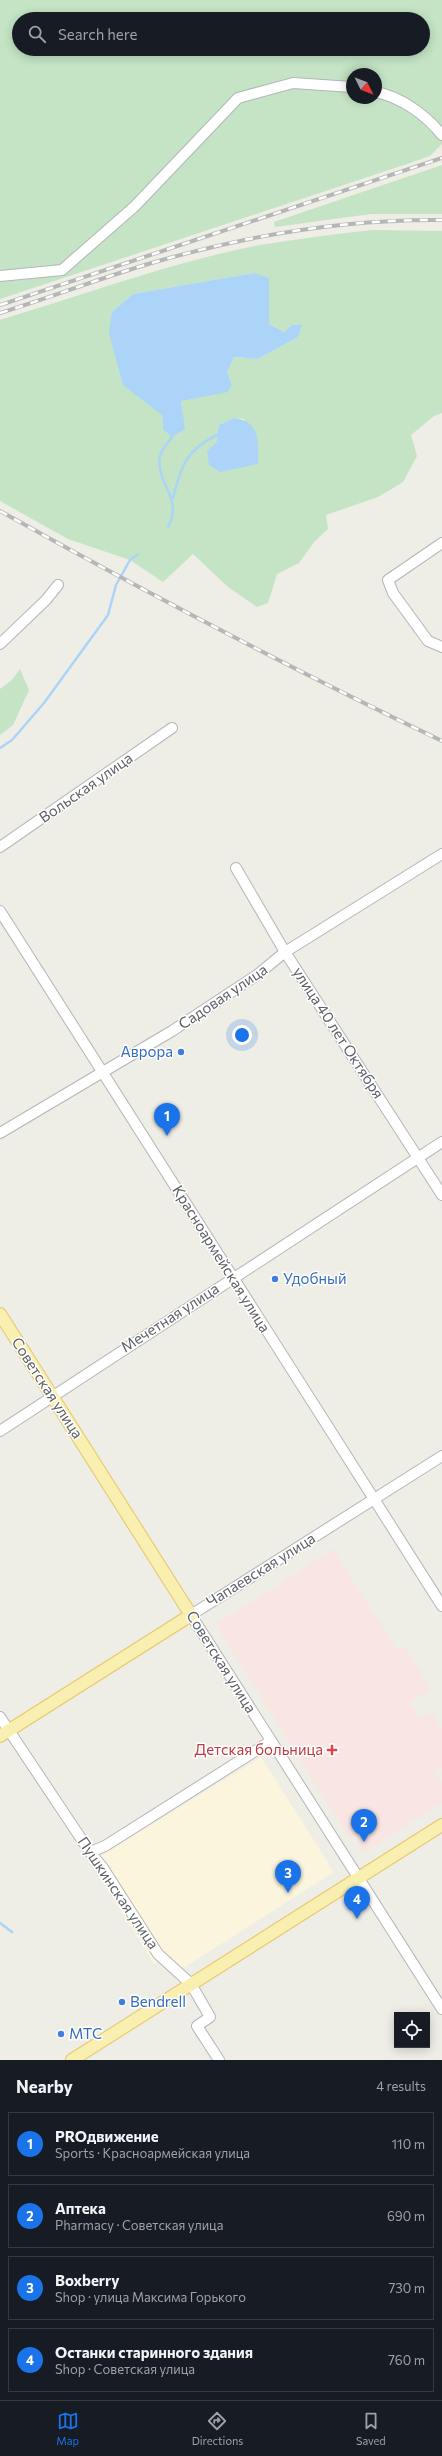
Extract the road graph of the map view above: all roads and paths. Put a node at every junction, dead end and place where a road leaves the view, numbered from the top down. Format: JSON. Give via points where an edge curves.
{"nodes":[{"id":1,"x":346,"y":87,"type":"edge"},
{"id":2,"x":382,"y":93,"type":"edge"},
{"id":3,"x":442,"y":135,"type":"edge"},
{"id":4,"x":0,"y":276,"type":"edge"},
{"id":5,"x":442,"y":543,"type":"edge"},
{"id":6,"x":58,"y":585,"type":"dead end"},
{"id":7,"x":0,"y":644,"type":"edge"},
{"id":8,"x":442,"y":647,"type":"edge"},
{"id":9,"x":172,"y":728,"type":"dead end"},
{"id":10,"x":0,"y":847,"type":"edge"},
{"id":11,"x":442,"y":854,"type":"edge"},
{"id":12,"x":236,"y":868,"type":"dead end"},
{"id":13,"x":0,"y":911,"type":"edge"},
{"id":14,"x":285,"y":952,"type":"junction"},
{"id":15,"x":103,"y":1073,"type":"junction"},
{"id":16,"x":0,"y":1133,"type":"edge"},
{"id":17,"x":442,"y":1142,"type":"edge"},
{"id":18,"x":418,"y":1157,"type":"junction"},
{"id":19,"x":442,"y":1195,"type":"edge"},
{"id":20,"x":233,"y":1277,"type":"junction"},
{"id":21,"x":0,"y":1314,"type":"edge"},
{"id":22,"x":52,"y":1395,"type":"junction"},
{"id":23,"x":0,"y":1431,"type":"edge"},
{"id":24,"x":442,"y":1456,"type":"edge"},
{"id":25,"x":374,"y":1499,"type":"junction"},
{"id":26,"x":442,"y":1606,"type":"edge"},
{"id":27,"x":191,"y":1615,"type":"junction"},
{"id":28,"x":0,"y":1717,"type":"edge"},
{"id":29,"x":4,"y":1733,"type":"edge"},
{"id":30,"x":271,"y":1741,"type":"junction"},
{"id":31,"x":442,"y":1825,"type":"edge"},
{"id":32,"x":90,"y":1852,"type":"junction"},
{"id":33,"x":359,"y":1879,"type":"junction"},
{"id":34,"x":191,"y":1984,"type":"junction"},
{"id":35,"x":442,"y":2009,"type":"edge"},
{"id":36,"x":72,"y":2060,"type":"edge"},
{"id":37,"x":219,"y":2060,"type":"edge"}],
"edges":[{"from":1,"to":4,"type":"street","via":[[293,83],[238,98],[135,206],[62,270]]},
{"from":2,"to":3,"type":"street","via":[[418,111]]},
{"from":5,"to":8,"type":"street","via":[[388,580],[393,593],[428,641]]},
{"from":6,"to":7,"type":"street"},
{"from":9,"to":10,"type":"street","name":"Вольская улица"},
{"from":11,"to":14,"type":"street","name":"Садовая улица"},
{"from":12,"to":14,"type":"street","name":"улица 40 лет Октября"},
{"from":13,"to":15,"type":"street","name":"Красноармейская улица"},
{"from":14,"to":15,"type":"street","name":"Садовая улица","via":[[257,975]]},
{"from":14,"to":18,"type":"street","name":"улица 40 лет Октября"},
{"from":15,"to":16,"type":"street","name":"Садовая улица"},
{"from":15,"to":20,"type":"street","name":"Красноармейская улица"},
{"from":17,"to":18,"type":"street","name":"Мечетная улица"},
{"from":18,"to":19,"type":"street","name":"улица 40 лет Октября"},
{"from":18,"to":20,"type":"street","name":"Мечетная улица"},
{"from":20,"to":22,"type":"street","name":"Мечетная улица"},
{"from":20,"to":25,"type":"street","name":"Красноармейская улица"},
{"from":21,"to":22,"type":"main road","name":"Советская улица"},
{"from":22,"to":23,"type":"street","name":"Мечетная улица"},
{"from":22,"to":27,"type":"main road","name":"Советская улица"},
{"from":24,"to":25,"type":"street","name":"Чапаевская улица"},
{"from":25,"to":26,"type":"street","name":"Красноармейская улица"},
{"from":25,"to":27,"type":"street","name":"Чапаевская улица"},
{"from":27,"to":29,"type":"main road","name":"Чапаевская улица"},
{"from":27,"to":30,"type":"street","name":"Советская улица"},
{"from":28,"to":29,"type":"street","name":"Пушкинская улица"},
{"from":29,"to":32,"type":"street","name":"Пушкинская улица"},
{"from":30,"to":32,"type":"street","via":[[105,1846]]},
{"from":30,"to":33,"type":"street","name":"Советская улица"},
{"from":31,"to":33,"type":"main road"},
{"from":32,"to":34,"type":"street","name":"Пушкинская улица","via":[[158,1954]]},
{"from":33,"to":34,"type":"main road"},
{"from":33,"to":35,"type":"street","name":"Советская улица"},
{"from":34,"to":36,"type":"main road"},
{"from":34,"to":37,"type":"street","name":"Пушкинская улица","via":[[210,2017],[197,2026]]}]}
